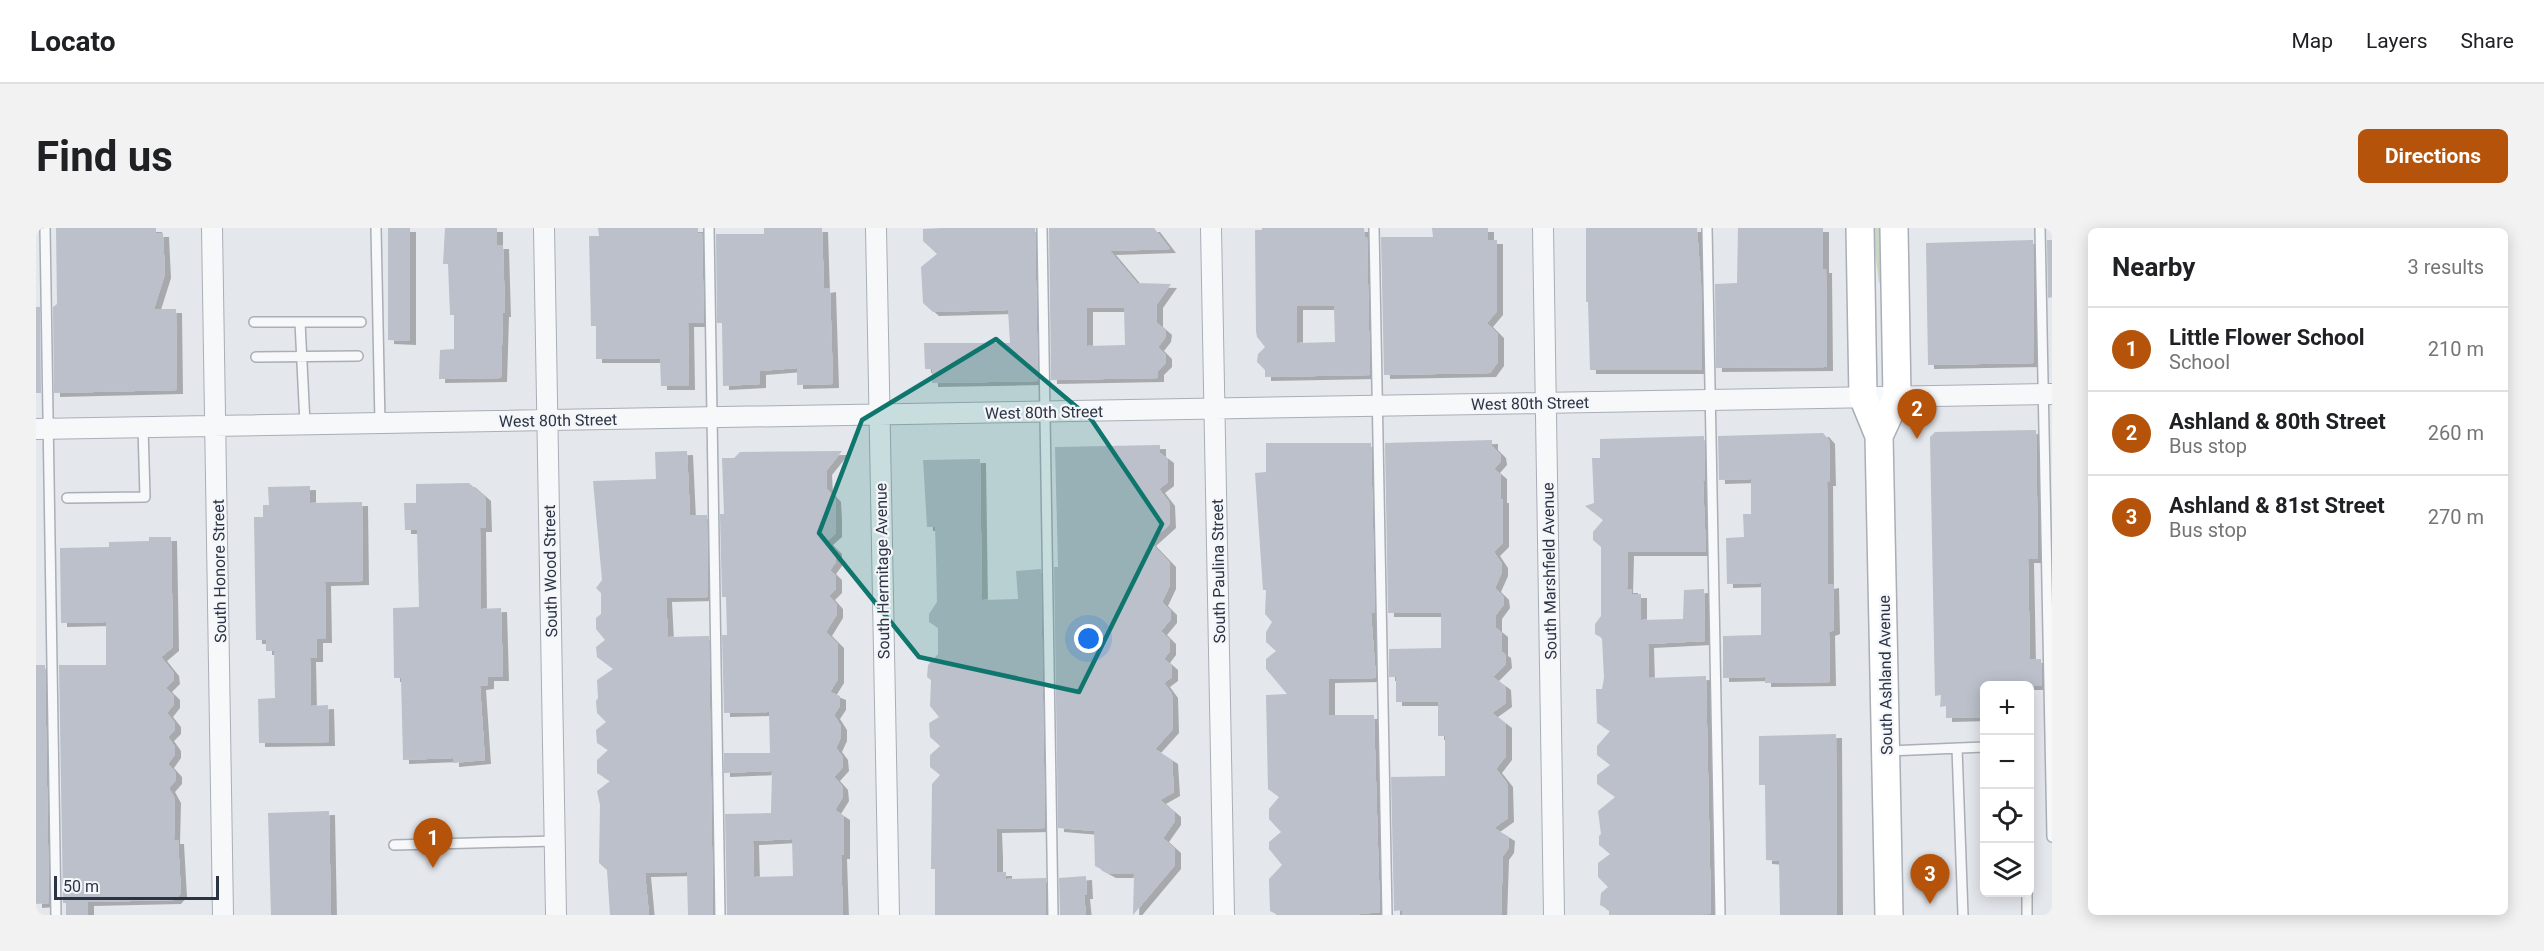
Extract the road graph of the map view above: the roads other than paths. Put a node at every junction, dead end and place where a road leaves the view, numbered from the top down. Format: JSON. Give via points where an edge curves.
{"nodes":[{"id":1,"x":45,"y":228,"type":"edge"},
{"id":2,"x":212,"y":228,"type":"edge"},
{"id":3,"x":376,"y":228,"type":"edge"},
{"id":4,"x":544,"y":228,"type":"edge"},
{"id":5,"x":709,"y":228,"type":"edge"},
{"id":6,"x":876,"y":228,"type":"edge"},
{"id":7,"x":1042,"y":228,"type":"edge"},
{"id":8,"x":1211,"y":228,"type":"edge"},
{"id":9,"x":1374,"y":228,"type":"edge"},
{"id":10,"x":1543,"y":228,"type":"edge"},
{"id":11,"x":1707,"y":228,"type":"edge"},
{"id":12,"x":1860,"y":228,"type":"edge"},
{"id":13,"x":1894,"y":228,"type":"edge"},
{"id":14,"x":2040,"y":228,"type":"edge"},
{"id":15,"x":254,"y":322,"type":"dead end"},
{"id":16,"x":300,"y":322,"type":"junction"},
{"id":17,"x":361,"y":322,"type":"dead end"},
{"id":18,"x":302,"y":356,"type":"junction"},
{"id":19,"x":358,"y":356,"type":"dead end"},
{"id":20,"x":256,"y":357,"type":"dead end"},
{"id":21,"x":2048,"y":394,"type":"edge"},
{"id":22,"x":1897,"y":397,"type":"junction"},
{"id":23,"x":1863,"y":398,"type":"junction"},
{"id":24,"x":1710,"y":400,"type":"junction"},
{"id":25,"x":1546,"y":403,"type":"junction"},
{"id":26,"x":1378,"y":406,"type":"junction"},
{"id":27,"x":1215,"y":408,"type":"junction"},
{"id":28,"x":1044,"y":412,"type":"junction"},
{"id":29,"x":879,"y":414,"type":"junction"},
{"id":30,"x":713,"y":417,"type":"junction"},
{"id":31,"x":548,"y":420,"type":"junction"},
{"id":32,"x":380,"y":423,"type":"junction"},
{"id":33,"x":305,"y":424,"type":"junction"},
{"id":34,"x":216,"y":426,"type":"junction"},
{"id":35,"x":143,"y":427,"type":"junction"},
{"id":36,"x":42,"y":429,"type":"edge"},
{"id":37,"x":1879,"y":436,"type":"junction"},
{"id":38,"x":67,"y":498,"type":"dead end"},
{"id":39,"x":1980,"y":747,"type":"edge"},
{"id":40,"x":1957,"y":748,"type":"junction"},
{"id":41,"x":1886,"y":751,"type":"junction"},
{"id":42,"x":2052,"y":837,"type":"edge"},
{"id":43,"x":555,"y":841,"type":"junction"},
{"id":44,"x":394,"y":845,"type":"dead end"},
{"id":45,"x":2027,"y":897,"type":"edge"},
{"id":46,"x":56,"y":915,"type":"edge"},
{"id":47,"x":223,"y":915,"type":"edge"},
{"id":48,"x":556,"y":915,"type":"edge"},
{"id":49,"x":720,"y":915,"type":"edge"},
{"id":50,"x":889,"y":915,"type":"edge"},
{"id":51,"x":1053,"y":915,"type":"edge"},
{"id":52,"x":1224,"y":915,"type":"edge"},
{"id":53,"x":1387,"y":915,"type":"edge"},
{"id":54,"x":1554,"y":915,"type":"edge"},
{"id":55,"x":1720,"y":915,"type":"edge"},
{"id":56,"x":1889,"y":915,"type":"edge"},
{"id":57,"x":1963,"y":915,"type":"edge"},
{"id":58,"x":2027,"y":915,"type":"edge"}],
"edges":[{"from":1,"to":36,"type":"lane"},
{"from":2,"to":34,"type":"street","name":"South Honore Street"},
{"from":3,"to":32,"type":"lane"},
{"from":4,"to":31,"type":"street","name":"South Wood Street"},
{"from":5,"to":30,"type":"lane"},
{"from":6,"to":29,"type":"street","name":"South Hermitage Avenue"},
{"from":7,"to":28,"type":"lane"},
{"from":8,"to":27,"type":"street","name":"South Paulina Street"},
{"from":9,"to":26,"type":"lane"},
{"from":10,"to":25,"type":"street","name":"South Marshfield Avenue"},
{"from":11,"to":24,"type":"lane"},
{"from":12,"to":23,"type":"main road","name":"South Ashland Avenue"},
{"from":13,"to":22,"type":"main road","name":"South Ashland Avenue"},
{"from":14,"to":21,"type":"lane"},
{"from":15,"to":16,"type":"lane"},
{"from":16,"to":17,"type":"lane"},
{"from":16,"to":18,"type":"lane"},
{"from":18,"to":19,"type":"lane"},
{"from":18,"to":20,"type":"lane"},
{"from":18,"to":33,"type":"lane"},
{"from":21,"to":22,"type":"street","name":"West 80th Street"},
{"from":21,"to":42,"type":"lane"},
{"from":22,"to":23,"type":"street","name":"West 80th Street"},
{"from":22,"to":37,"type":"main road","name":"South Ashland Avenue"},
{"from":23,"to":24,"type":"street","name":"West 80th Street"},
{"from":23,"to":37,"type":"main road","name":"South Ashland Avenue"},
{"from":24,"to":25,"type":"street","name":"West 80th Street"},
{"from":24,"to":55,"type":"lane"},
{"from":25,"to":26,"type":"street","name":"West 80th Street"},
{"from":25,"to":54,"type":"street","name":"South Marshfield Avenue"},
{"from":26,"to":27,"type":"street","name":"West 80th Street"},
{"from":26,"to":53,"type":"lane"},
{"from":27,"to":28,"type":"street","name":"West 80th Street"},
{"from":27,"to":52,"type":"street","name":"South Paulina Street"},
{"from":28,"to":29,"type":"street","name":"West 80th Street"},
{"from":28,"to":51,"type":"lane"},
{"from":29,"to":30,"type":"street","name":"West 80th Street"},
{"from":29,"to":50,"type":"street","name":"South Hermitage Avenue"},
{"from":30,"to":31,"type":"street","name":"West 80th Street"},
{"from":30,"to":49,"type":"lane"},
{"from":31,"to":32,"type":"street","name":"West 80th Street"},
{"from":31,"to":43,"type":"street","name":"South Wood Street"},
{"from":32,"to":33,"type":"street","name":"West 80th Street"},
{"from":33,"to":34,"type":"street","name":"West 80th Street"},
{"from":34,"to":35,"type":"street","name":"West 80th Street"},
{"from":34,"to":47,"type":"street","name":"South Honore Street"},
{"from":35,"to":36,"type":"street","name":"West 80th Street"},
{"from":35,"to":38,"type":"lane","via":[[145,497]]},
{"from":36,"to":46,"type":"lane"},
{"from":37,"to":41,"type":"main road","name":"South Ashland Avenue"},
{"from":39,"to":40,"type":"lane"},
{"from":40,"to":41,"type":"lane"},
{"from":40,"to":57,"type":"lane"},
{"from":41,"to":56,"type":"main road","name":"South Ashland Avenue"},
{"from":43,"to":44,"type":"lane"},
{"from":43,"to":48,"type":"street","name":"South Wood Street"},
{"from":45,"to":58,"type":"lane"}]}
